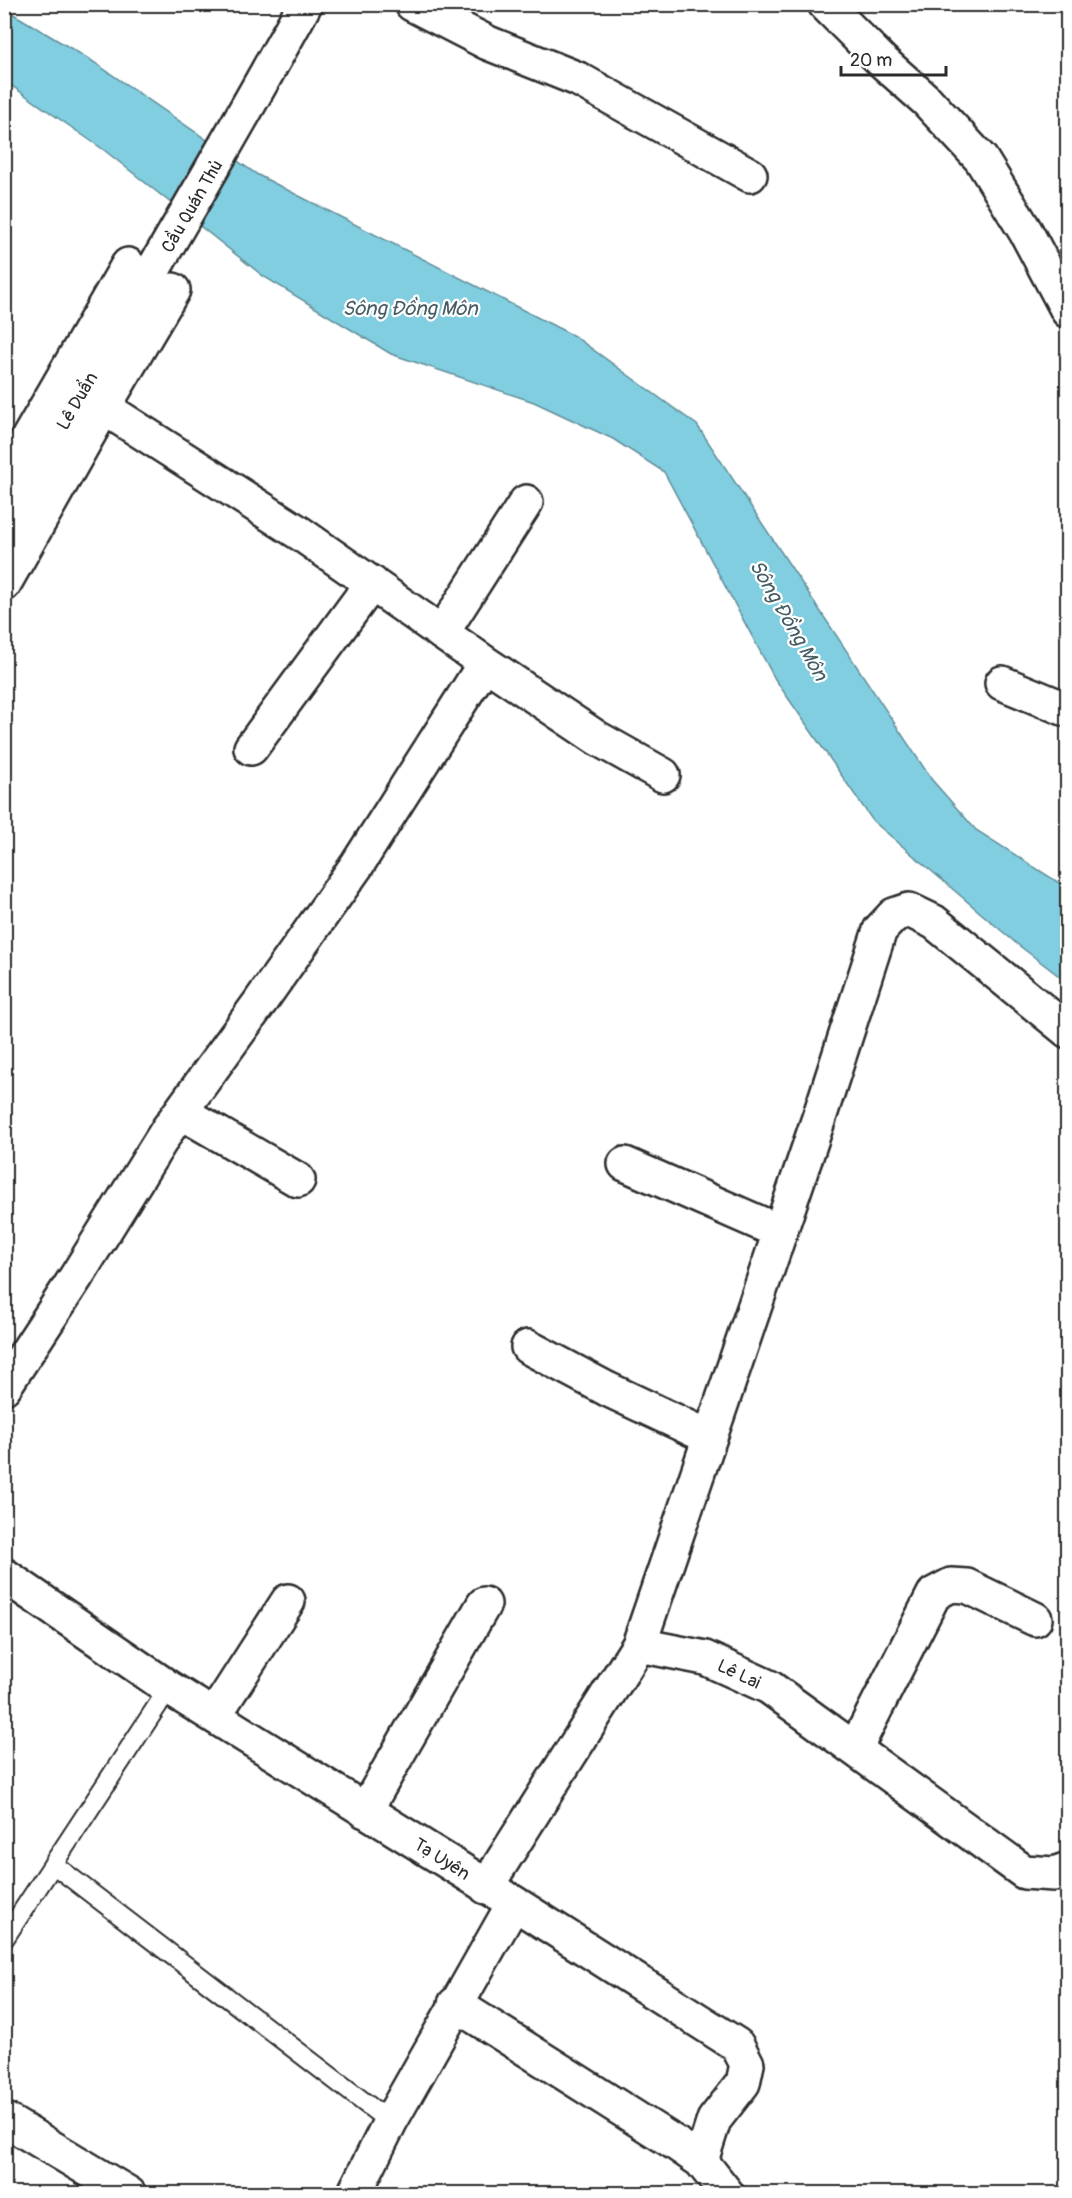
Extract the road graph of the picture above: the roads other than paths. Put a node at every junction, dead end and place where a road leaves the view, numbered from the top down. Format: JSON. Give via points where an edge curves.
{"nodes":[{"id":1,"x":305,"y":4,"type":"edge"},
{"id":2,"x":412,"y":4,"type":"edge"},
{"id":3,"x":825,"y":4,"type":"edge"},
{"id":4,"x":750,"y":175,"type":"dead end"},
{"id":5,"x":150,"y":277,"type":"junction"},
{"id":6,"x":1068,"y":311,"type":"edge"},
{"id":7,"x":92,"y":400,"type":"junction"},
{"id":8,"x":4,"y":480,"type":"edge"},
{"id":9,"x":526,"y":502,"type":"dead end"},
{"id":10,"x":4,"y":528,"type":"edge"},
{"id":11,"x":372,"y":583,"type":"junction"},
{"id":12,"x":4,"y":584,"type":"edge"},
{"id":13,"x":442,"y":633,"type":"junction"},
{"id":14,"x":484,"y":663,"type":"junction"},
{"id":15,"x":1002,"y":683,"type":"dead end"},
{"id":16,"x":1068,"y":710,"type":"edge"},
{"id":17,"x":251,"y":748,"type":"dead end"},
{"id":18,"x":663,"y":776,"type":"dead end"},
{"id":19,"x":1068,"y":1031,"type":"edge"},
{"id":20,"x":181,"y":1112,"type":"junction"},
{"id":21,"x":626,"y":1164,"type":"dead end"},
{"id":22,"x":298,"y":1180,"type":"dead end"},
{"id":23,"x":780,"y":1232,"type":"junction"},
{"id":24,"x":528,"y":1347,"type":"dead end"},
{"id":25,"x":4,"y":1387,"type":"edge"},
{"id":26,"x":709,"y":1437,"type":"junction"},
{"id":27,"x":4,"y":1575,"type":"edge"},
{"id":28,"x":288,"y":1601,"type":"dead end"},
{"id":29,"x":484,"y":1604,"type":"dead end"},
{"id":30,"x":1035,"y":1619,"type":"dead end"},
{"id":31,"x":639,"y":1644,"type":"junction"},
{"id":32,"x":169,"y":1688,"type":"junction"},
{"id":33,"x":214,"y":1716,"type":"junction"},
{"id":34,"x":855,"y":1749,"type":"junction"},
{"id":35,"x":365,"y":1811,"type":"junction"},
{"id":36,"x":53,"y":1864,"type":"junction"},
{"id":37,"x":1068,"y":1869,"type":"edge"},
{"id":38,"x":486,"y":1887,"type":"junction"},
{"id":39,"x":514,"y":1903,"type":"junction"},
{"id":40,"x":4,"y":1939,"type":"edge"},
{"id":41,"x":455,"y":2004,"type":"junction"},
{"id":42,"x":4,"y":2119,"type":"edge"},
{"id":43,"x":390,"y":2122,"type":"junction"},
{"id":44,"x":714,"y":2183,"type":"edge"},
{"id":45,"x":128,"y":2193,"type":"edge"},
{"id":46,"x":354,"y":2193,"type":"edge"}],
"edges":[{"from":1,"to":5,"type":"street","name":"Cầu Quán Thủ"},
{"from":2,"to":4,"type":"street","via":[[488,43],[578,80]]},
{"from":3,"to":6,"type":"street","via":[[927,101],[981,159]]},
{"from":5,"to":7,"type":"street","name":"Lê Duẩn"},
{"from":5,"to":8,"type":"street"},
{"from":7,"to":10,"type":"street","name":"Lê Duẩn"},
{"from":7,"to":11,"type":"street"},
{"from":7,"to":12,"type":"street"},
{"from":9,"to":13,"type":"street"},
{"from":11,"to":13,"type":"street"},
{"from":11,"to":17,"type":"street"},
{"from":13,"to":14,"type":"street"},
{"from":14,"to":18,"type":"street","via":[[597,738]]},
{"from":14,"to":20,"type":"street","via":[[357,865]]},
{"from":15,"to":16,"type":"street"},
{"from":19,"to":23,"type":"street","via":[[934,922],[909,910],[894,915],[880,930]]},
{"from":20,"to":22,"type":"street"},
{"from":20,"to":25,"type":"street"},
{"from":21,"to":23,"type":"street"},
{"from":23,"to":26,"type":"street"},
{"from":24,"to":26,"type":"street"},
{"from":26,"to":31,"type":"street"},
{"from":27,"to":32,"type":"street","name":"Tạ Uyên"},
{"from":28,"to":33,"type":"street"},
{"from":29,"to":35,"type":"street"},
{"from":30,"to":34,"type":"street","via":[[967,1586],[951,1586],[934,1594]]},
{"from":31,"to":34,"type":"street","name":"Lê Lai","via":[[705,1658],[769,1688]]},
{"from":31,"to":38,"type":"street"},
{"from":32,"to":33,"type":"street","name":"Tạ Uyên"},
{"from":32,"to":36,"type":"lane"},
{"from":33,"to":35,"type":"street","name":"Tạ Uyên"},
{"from":34,"to":37,"type":"street","name":"Lê Lai","via":[[1024,1872],[1054,1874]]},
{"from":35,"to":38,"type":"street","name":"Tạ Uyên"},
{"from":36,"to":40,"type":"lane"},
{"from":36,"to":43,"type":"lane"},
{"from":38,"to":39,"type":"street","name":"Tạ Uyên"},
{"from":39,"to":41,"type":"street"},
{"from":39,"to":44,"type":"street","name":"Tạ Uyên","via":[[737,2045],[747,2064],[743,2083],[714,2121]]},
{"from":41,"to":43,"type":"street"},
{"from":41,"to":44,"type":"street","via":[[654,2129]]},
{"from":42,"to":45,"type":"street"},
{"from":43,"to":46,"type":"street"}]}
